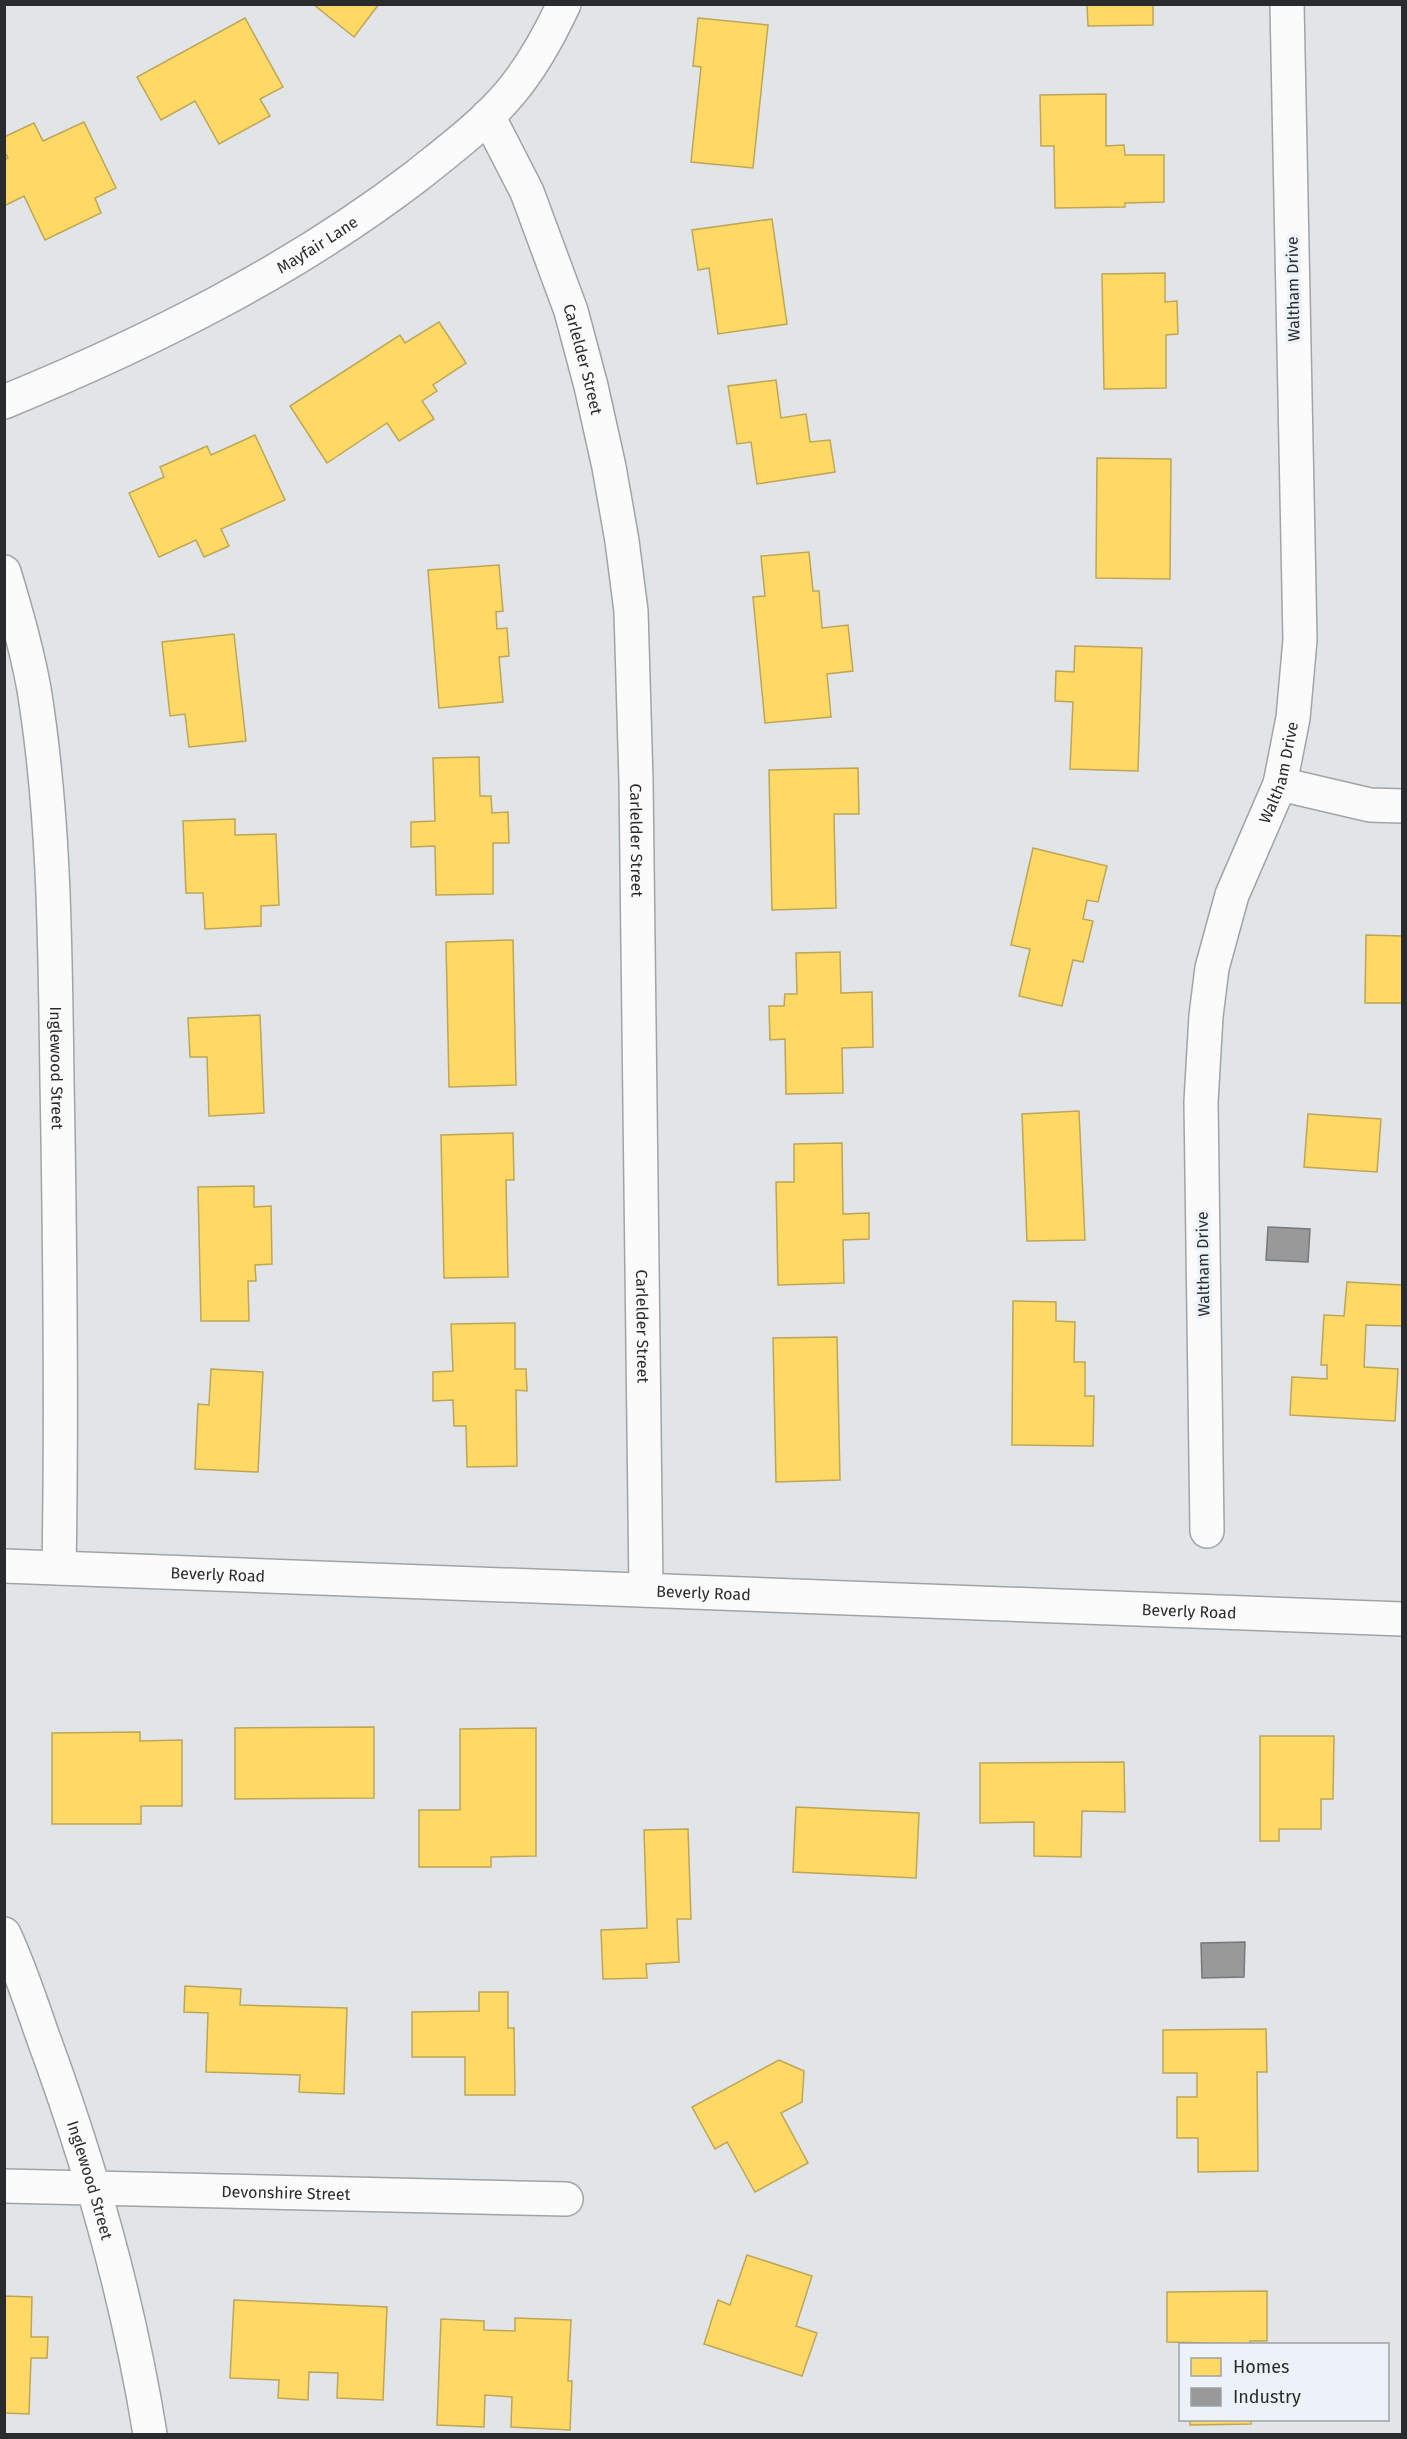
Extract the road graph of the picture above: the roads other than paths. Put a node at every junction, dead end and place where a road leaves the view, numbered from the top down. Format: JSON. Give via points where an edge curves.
{"nodes":[{"id":1,"x":564,"y":4,"type":"edge"},
{"id":2,"x":1287,"y":4,"type":"edge"},
{"id":3,"x":488,"y":116,"type":"junction"},
{"id":4,"x":4,"y":402,"type":"edge"},
{"id":5,"x":4,"y":572,"type":"edge"},
{"id":6,"x":1280,"y":784,"type":"junction"},
{"id":7,"x":1402,"y":807,"type":"edge"},
{"id":8,"x":1207,"y":1531,"type":"dead end"},
{"id":9,"x":4,"y":1566,"type":"edge"},
{"id":10,"x":59,"y":1568,"type":"junction"},
{"id":11,"x":646,"y":1590,"type":"junction"},
{"id":12,"x":1402,"y":1619,"type":"edge"},
{"id":13,"x":4,"y":1935,"type":"edge"},
{"id":14,"x":4,"y":2186,"type":"edge"},
{"id":15,"x":95,"y":2189,"type":"junction"},
{"id":16,"x":566,"y":2199,"type":"dead end"},
{"id":17,"x":150,"y":2434,"type":"edge"}],
"edges":[{"from":1,"to":3,"type":"street","name":"Mayfair Lane","via":[[529,69]]},
{"from":2,"to":6,"type":"street","name":"Waltham Drive","via":[[1300,640],[1293,718]]},
{"from":3,"to":4,"type":"street","name":"Mayfair Lane","via":[[390,196],[252,284],[168,330]]},
{"from":3,"to":11,"type":"street","name":"Carlelder Street","via":[[527,192],[571,311],[609,467],[631,611]]},
{"from":5,"to":10,"type":"street","name":"Inglewood Street","via":[[33,688],[52,855],[61,1300]]},
{"from":6,"to":7,"type":"street","via":[[1370,805]]},
{"from":6,"to":8,"type":"street","name":"Waltham Drive","via":[[1232,895],[1212,968],[1206,1016],[1201,1113]]},
{"from":9,"to":10,"type":"street","name":"Beverly Road"},
{"from":10,"to":11,"type":"street","name":"Beverly Road"},
{"from":11,"to":12,"type":"street","name":"Beverly Road"},
{"from":13,"to":15,"type":"street","name":"Inglewood Street","via":[[70,2109]]},
{"from":14,"to":15,"type":"street","name":"Devonshire Street"},
{"from":15,"to":16,"type":"street","name":"Devonshire Street"},
{"from":15,"to":17,"type":"street","name":"Inglewood Street","via":[[121,2287]]}]}
